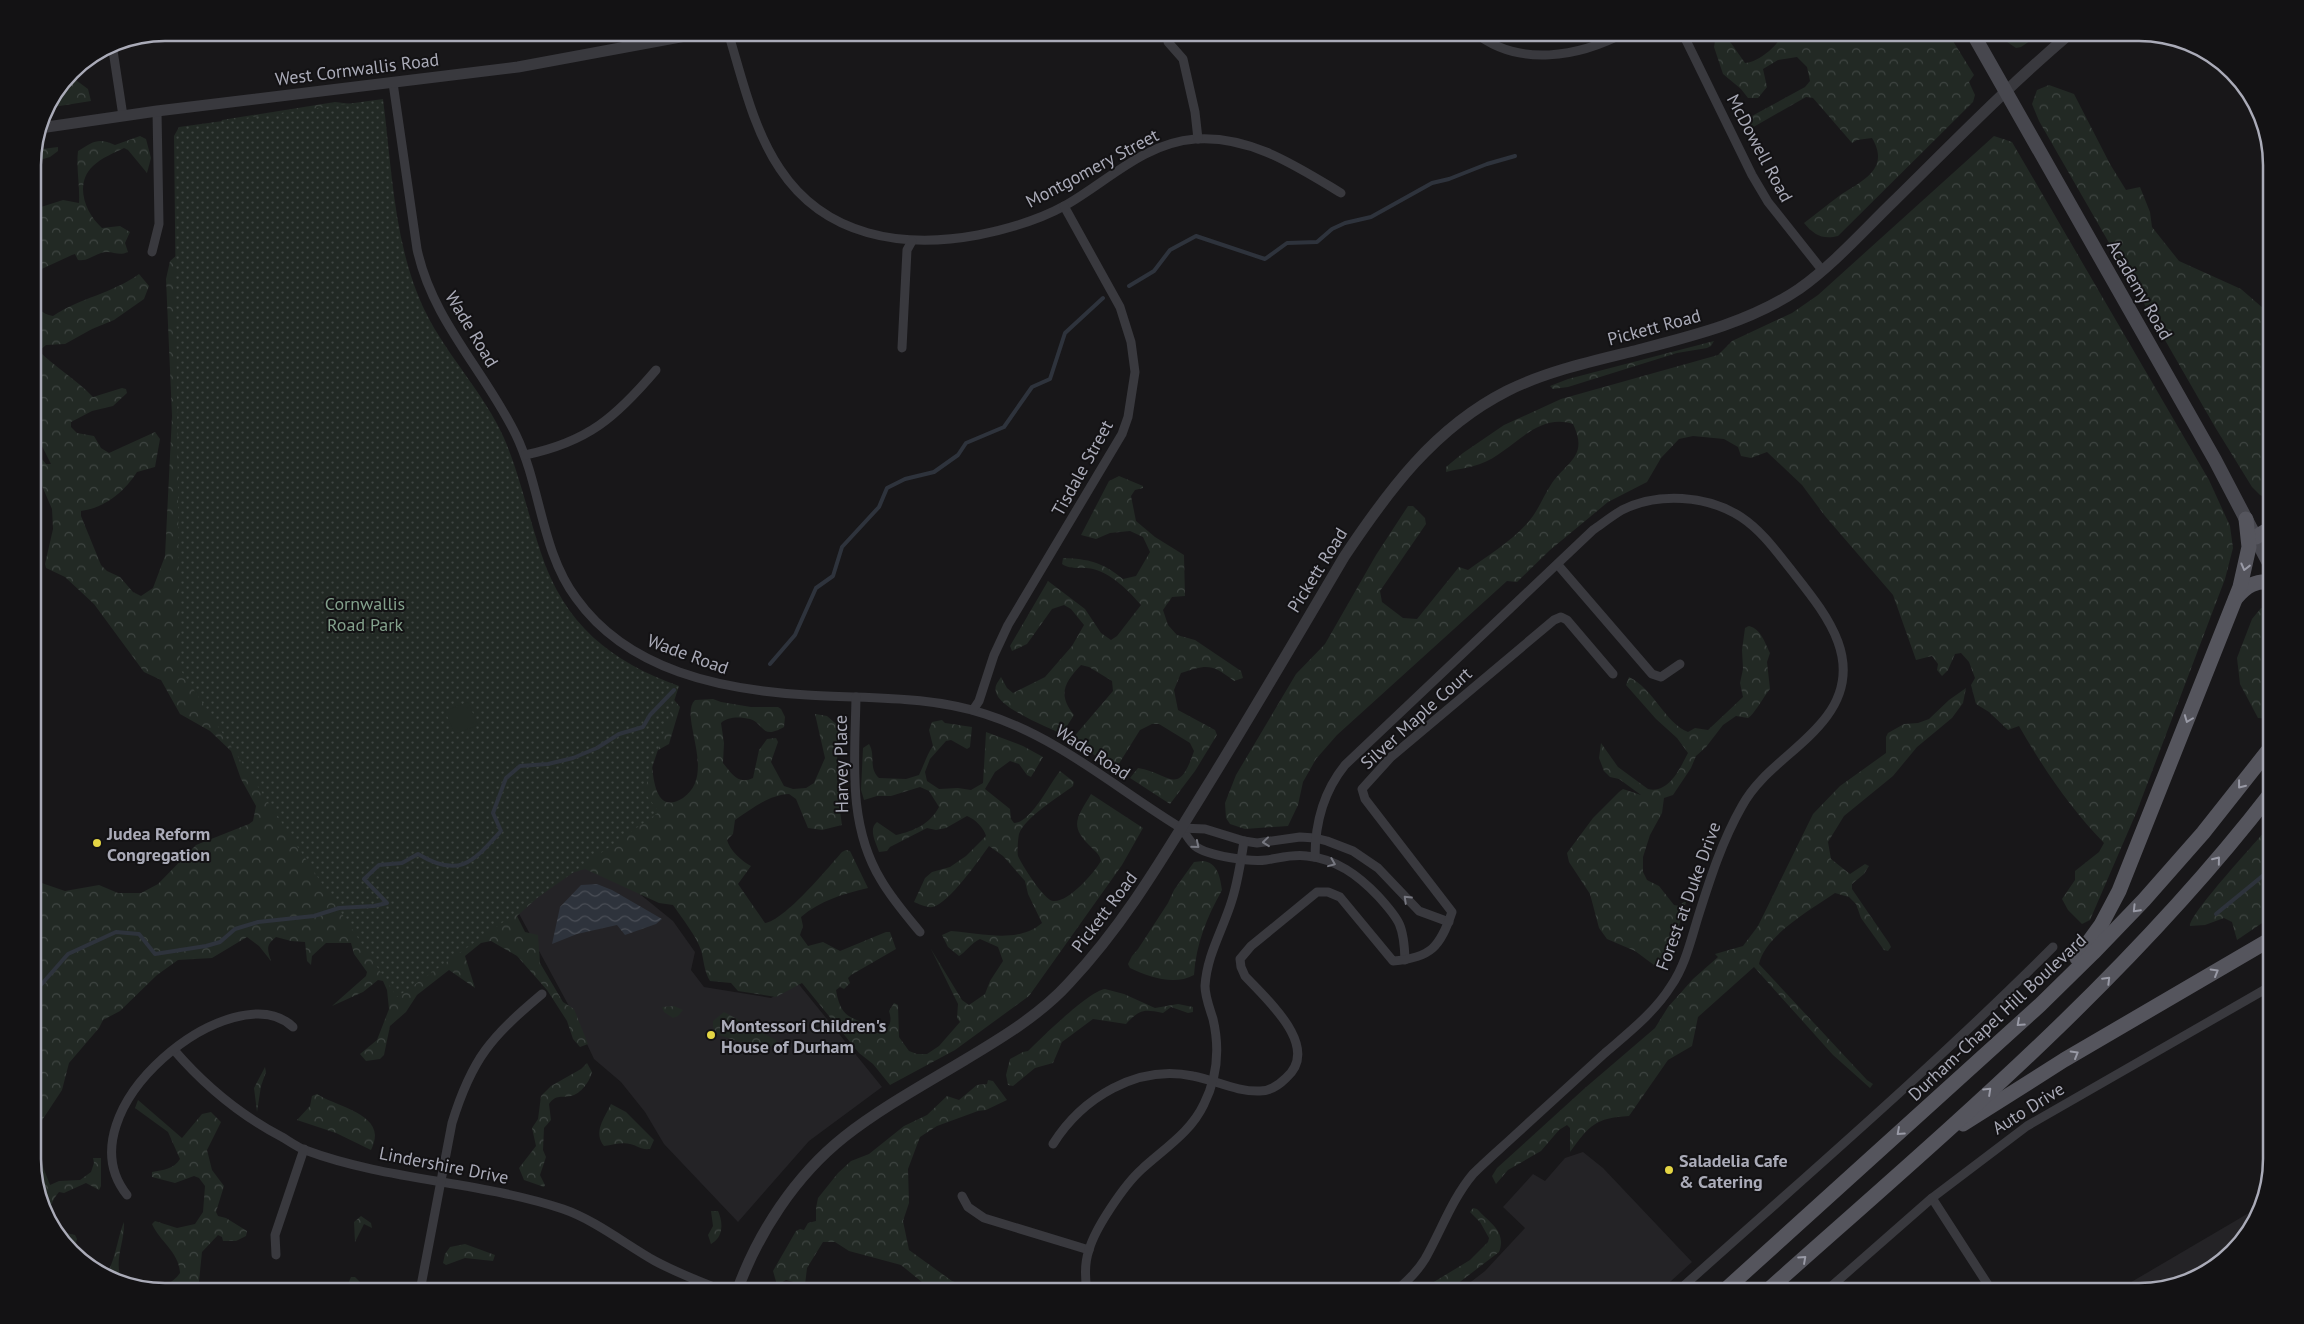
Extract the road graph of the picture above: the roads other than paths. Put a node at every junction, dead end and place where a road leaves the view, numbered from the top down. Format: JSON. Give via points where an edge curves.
{"nodes":[{"id":1,"x":658,"y":41,"type":"edge"},
{"id":2,"x":731,"y":41,"type":"edge"},
{"id":3,"x":1489,"y":41,"type":"edge"},
{"id":4,"x":1604,"y":41,"type":"edge"},
{"id":5,"x":1687,"y":41,"type":"edge"},
{"id":6,"x":1977,"y":41,"type":"edge"},
{"id":7,"x":2062,"y":41,"type":"edge"},
{"id":8,"x":1168,"y":42,"type":"dead end"},
{"id":9,"x":113,"y":53,"type":"edge"},
{"id":10,"x":394,"y":83,"type":"junction"},
{"id":11,"x":2005,"y":92,"type":"junction"},
{"id":12,"x":157,"y":111,"type":"junction"},
{"id":13,"x":123,"y":116,"type":"junction"},
{"id":14,"x":47,"y":127,"type":"edge"},
{"id":15,"x":1198,"y":139,"type":"junction"},
{"id":16,"x":1341,"y":193,"type":"dead end"},
{"id":17,"x":1064,"y":206,"type":"junction"},
{"id":18,"x":912,"y":241,"type":"junction"},
{"id":19,"x":152,"y":252,"type":"dead end"},
{"id":20,"x":1822,"y":270,"type":"junction"},
{"id":21,"x":902,"y":348,"type":"dead end"},
{"id":22,"x":656,"y":370,"type":"dead end"},
{"id":23,"x":525,"y":455,"type":"junction"},
{"id":24,"x":2246,"y":519,"type":"junction"},
{"id":25,"x":2262,"y":533,"type":"edge"},
{"id":26,"x":2256,"y":537,"type":"junction"},
{"id":27,"x":2262,"y":550,"type":"edge"},
{"id":28,"x":1558,"y":565,"type":"junction"},
{"id":29,"x":2262,"y":582,"type":"edge"},
{"id":30,"x":2235,"y":598,"type":"junction"},
{"id":31,"x":1680,"y":664,"type":"dead end"},
{"id":32,"x":1613,"y":674,"type":"dead end"},
{"id":33,"x":856,"y":697,"type":"junction"},
{"id":34,"x":973,"y":710,"type":"junction"},
{"id":35,"x":2263,"y":758,"type":"edge"},
{"id":36,"x":2263,"y":803,"type":"edge"},
{"id":37,"x":1181,"y":828,"type":"junction"},
{"id":38,"x":1315,"y":838,"type":"junction"},
{"id":39,"x":1244,"y":841,"type":"junction"},
{"id":40,"x":1315,"y":857,"type":"junction"},
{"id":41,"x":1241,"y":858,"type":"junction"},
{"id":42,"x":1449,"y":922,"type":"junction"},
{"id":43,"x":920,"y":932,"type":"dead end"},
{"id":44,"x":2263,"y":944,"type":"edge"},
{"id":45,"x":2053,"y":947,"type":"dead end"},
{"id":46,"x":1405,"y":960,"type":"junction"},
{"id":47,"x":2263,"y":991,"type":"edge"},
{"id":48,"x":542,"y":994,"type":"dead end"},
{"id":49,"x":2040,"y":1005,"type":"junction"},
{"id":50,"x":293,"y":1027,"type":"dead end"},
{"id":51,"x":174,"y":1050,"type":"junction"},
{"id":52,"x":1214,"y":1082,"type":"junction"},
{"id":53,"x":1053,"y":1144,"type":"dead end"},
{"id":54,"x":1930,"y":1145,"type":"junction"},
{"id":55,"x":304,"y":1149,"type":"junction"},
{"id":56,"x":441,"y":1181,"type":"junction"},
{"id":57,"x":127,"y":1195,"type":"dead end"},
{"id":58,"x":962,"y":1196,"type":"dead end"},
{"id":59,"x":1932,"y":1198,"type":"junction"},
{"id":60,"x":1089,"y":1250,"type":"junction"},
{"id":61,"x":276,"y":1254,"type":"dead end"},
{"id":62,"x":422,"y":1283,"type":"edge"},
{"id":63,"x":704,"y":1283,"type":"edge"},
{"id":64,"x":741,"y":1283,"type":"edge"},
{"id":65,"x":1087,"y":1283,"type":"edge"},
{"id":66,"x":1405,"y":1283,"type":"edge"},
{"id":67,"x":1688,"y":1283,"type":"edge"},
{"id":68,"x":1734,"y":1283,"type":"edge"},
{"id":69,"x":1777,"y":1283,"type":"edge"},
{"id":70,"x":1836,"y":1283,"type":"edge"},
{"id":71,"x":1986,"y":1283,"type":"edge"}],
"edges":[{"from":1,"to":10,"type":"street","name":"West Cornwallis Road","via":[[518,66]]},
{"from":2,"to":18,"type":"street","name":"Montgomery Street","via":[[765,144],[795,189],[822,213],[852,229]]},
{"from":3,"to":4,"type":"street","via":[[1499,47],[1531,55],[1578,52]]},
{"from":5,"to":20,"type":"street","name":"McDowell Road","via":[[1764,195],[1780,220]]},
{"from":6,"to":11,"type":"main road","name":"Academy Road"},
{"from":7,"to":11,"type":"street","name":"Pickett Road"},
{"from":8,"to":15,"type":"street","via":[[1183,59]]},
{"from":9,"to":13,"type":"street"},
{"from":10,"to":12,"type":"street","name":"West Cornwallis Road"},
{"from":10,"to":23,"type":"street","name":"Wade Road","via":[[417,249],[424,275],[445,321],[500,404]]},
{"from":11,"to":20,"type":"street","name":"Pickett Road"},
{"from":11,"to":24,"type":"main road","name":"Academy Road"},
{"from":12,"to":13,"type":"street","name":"West Cornwallis Road"},
{"from":12,"to":19,"type":"street","via":[[159,224]]},
{"from":13,"to":14,"type":"street","name":"West Cornwallis Road"},
{"from":15,"to":16,"type":"street","name":"Montgomery Street","via":[[1244,145],[1271,153]]},
{"from":15,"to":17,"type":"street","name":"Montgomery Street","via":[[1175,142],[1133,160]]},
{"from":17,"to":18,"type":"street","name":"Montgomery Street","via":[[998,231]]},
{"from":17,"to":34,"type":"street","name":"Tisdale Street","via":[[1123,315],[1131,342],[1134,383],[1122,434],[1008,625]]},
{"from":18,"to":21,"type":"street","via":[[907,250]]},
{"from":20,"to":37,"type":"street","name":"Pickett Road","via":[[1781,300],[1742,318],[1686,338],[1581,365],[1514,388],[1480,407],[1432,444],[1388,493],[1344,558]]},
{"from":22,"to":23,"type":"street","via":[[632,399],[603,424],[583,436]]},
{"from":23,"to":33,"type":"street","name":"Wade Road","via":[[563,577],[595,622],[627,648],[675,670],[727,686]]},
{"from":24,"to":26,"type":"main road","name":"Academy Road"},
{"from":24,"to":30,"type":"main road","one_way":true,"via":[[2249,547]]},
{"from":25,"to":26,"type":"main road"},
{"from":26,"to":27,"type":"main road","name":"Academy Road"},
{"from":28,"to":31,"type":"street","via":[[1652,674],[1661,677]]},
{"from":28,"to":38,"type":"street","name":"Forest at Duke Drive","via":[[1345,765],[1332,782]]},
{"from":28,"to":66,"type":"street","name":"Forest at Duke Drive","via":[[1593,530],[1632,506],[1676,498],[1720,507],[1739,516],[1764,536],[1821,608],[1834,628],[1840,646],[1842,678],[1826,717],[1754,787],[1731,826],[1714,865],[1685,959],[1670,989],[1633,1028],[1473,1174],[1454,1201],[1424,1260]]},
{"from":29,"to":30,"type":"main road","via":[[2249,586]]},
{"from":30,"to":49,"type":"main road","one_way":true,"via":[[2119,891],[2088,944]]},
{"from":32,"to":42,"type":"street","name":"Silver Maple Court","via":[[1567,620],[1554,620],[1391,757],[1362,789],[1364,799],[1452,912]]},
{"from":33,"to":34,"type":"street","name":"Wade Road","via":[[942,704]]},
{"from":33,"to":43,"type":"street","name":"Harvey Place","via":[[854,787],[862,834],[880,879]]},
{"from":34,"to":37,"type":"street","name":"Wade Road","via":[[1017,726],[1052,744]]},
{"from":35,"to":49,"type":"main road","name":"Durham-Chapel Hill Boulevard","one_way":true,"via":[[2144,900]]},
{"from":54,"to":36,"type":"main road","one_way":true,"via":[[2130,957],[2212,867]]},
{"from":37,"to":39,"type":"street","via":[[1205,829]]},
{"from":37,"to":41,"type":"street","one_way":true,"via":[[1195,846],[1204,851]]},
{"from":37,"to":64,"type":"street","name":"Pickett Road","via":[[1152,877],[1106,940],[1061,992],[1003,1035],[852,1132],[814,1164],[773,1217]]},
{"from":38,"to":39,"type":"street","one_way":true},
{"from":38,"to":40,"type":"street","name":"Forest at Duke Drive"},
{"from":42,"to":38,"type":"street","one_way":true,"via":[[1420,911],[1378,868],[1353,851]]},
{"from":39,"to":41,"type":"street"},
{"from":40,"to":41,"type":"street"},
{"from":40,"to":46,"type":"street","one_way":true,"via":[[1334,862],[1349,871],[1398,918],[1404,938]]},
{"from":41,"to":52,"type":"street","via":[[1232,902],[1212,947],[1205,988],[1217,1038]]},
{"from":42,"to":46,"type":"street","via":[[1444,936],[1429,951],[1415,959]]},
{"from":54,"to":44,"type":"main road","one_way":true,"via":[[2039,1075]]},
{"from":45,"to":67,"type":"street"},
{"from":46,"to":52,"type":"street","via":[[1393,961],[1340,897],[1317,892],[1251,946],[1240,959],[1245,976],[1297,1039],[1298,1056],[1292,1073],[1278,1085],[1261,1091]]},
{"from":47,"to":59,"type":"street","name":"Auto Drive","via":[[2027,1126]]},
{"from":48,"to":56,"type":"street","via":[[496,1035],[470,1073],[452,1123]]},
{"from":49,"to":68,"type":"main road","name":"Durham-Chapel Hill Boulevard","one_way":true},
{"from":50,"to":51,"type":"street","via":[[282,1019],[268,1016],[234,1018],[198,1032]]},
{"from":51,"to":55,"type":"street","name":"Lindershire Drive","via":[[230,1105]]},
{"from":51,"to":57,"type":"street","via":[[154,1066],[134,1090],[116,1130],[112,1146],[113,1168]]},
{"from":52,"to":53,"type":"street","via":[[1193,1076],[1154,1073],[1126,1081],[1081,1111]]},
{"from":52,"to":60,"type":"street","via":[[1189,1127],[1133,1178]]},
{"from":69,"to":54,"type":"main road","one_way":true},
{"from":55,"to":56,"type":"street","name":"Lindershire Drive","via":[[366,1167]]},
{"from":55,"to":61,"type":"street","via":[[275,1235]]},
{"from":56,"to":62,"type":"street"},
{"from":56,"to":63,"type":"street","name":"Lindershire Drive","via":[[509,1194],[571,1212],[656,1262]]},
{"from":58,"to":60,"type":"street","via":[[968,1207],[984,1218]]},
{"from":59,"to":70,"type":"street","name":"Auto Drive"},
{"from":59,"to":71,"type":"street"},
{"from":60,"to":65,"type":"street"}]}
